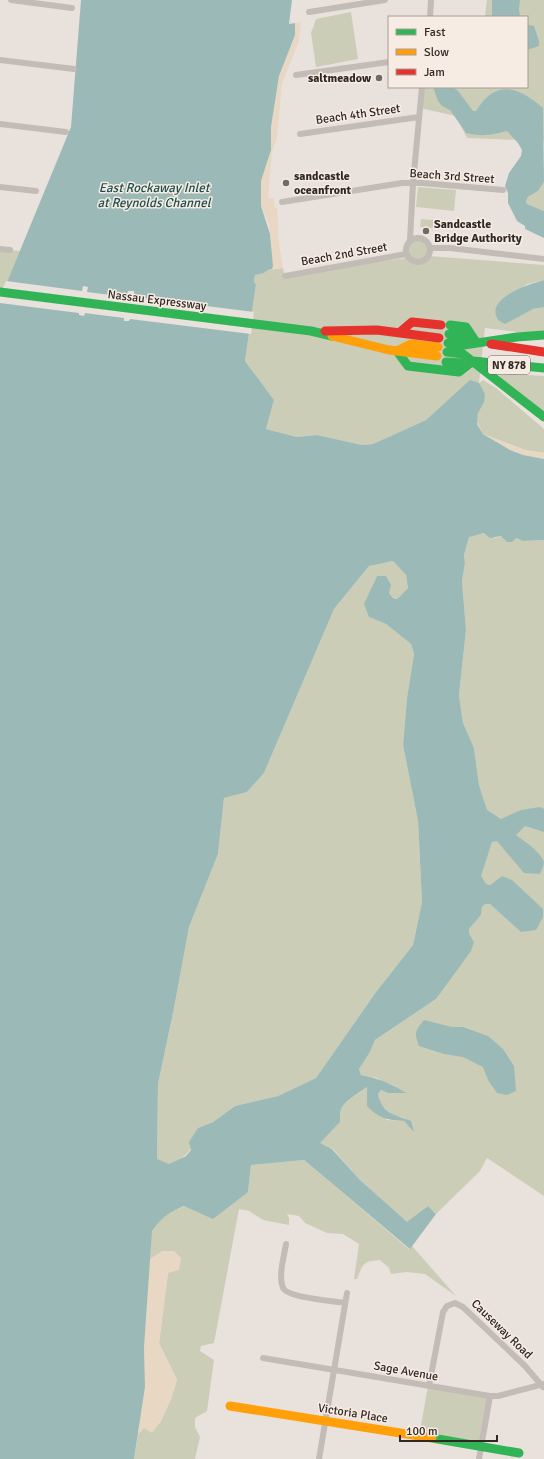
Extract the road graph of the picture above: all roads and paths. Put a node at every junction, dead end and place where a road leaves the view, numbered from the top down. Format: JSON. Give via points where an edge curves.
{"nodes":[{"id":1,"x":11,"y":0,"type":"edge"},
{"id":2,"x":385,"y":0,"type":"edge"},
{"id":3,"x":432,"y":0,"type":"edge"},
{"id":4,"x":72,"y":8,"type":"dead end"},
{"id":5,"x":309,"y":12,"type":"dead end"},
{"id":6,"x":430,"y":16,"type":"edge"},
{"id":7,"x":0,"y":60,"type":"edge"},
{"id":8,"x":388,"y":62,"type":"edge"},
{"id":9,"x":74,"y":69,"type":"dead end"},
{"id":10,"x":296,"y":75,"type":"dead end"},
{"id":11,"x":422,"y":88,"type":"edge"},
{"id":12,"x":419,"y":116,"type":"junction"},
{"id":13,"x":0,"y":124,"type":"edge"},
{"id":14,"x":66,"y":132,"type":"dead end"},
{"id":15,"x":300,"y":134,"type":"dead end"},
{"id":16,"x":414,"y":183,"type":"junction"},
{"id":17,"x":0,"y":187,"type":"edge"},
{"id":18,"x":503,"y":190,"type":"dead end"},
{"id":19,"x":36,"y":191,"type":"dead end"},
{"id":20,"x":282,"y":202,"type":"dead end"},
{"id":21,"x":410,"y":240,"type":"junction"},
{"id":22,"x":430,"y":248,"type":"junction"},
{"id":23,"x":0,"y":249,"type":"edge"},
{"id":24,"x":10,"y":250,"type":"dead end"},
{"id":25,"x":406,"y":254,"type":"junction"},
{"id":26,"x":544,"y":259,"type":"edge"},
{"id":27,"x":285,"y":276,"type":"dead end"},
{"id":28,"x":0,"y":292,"type":"edge"},
{"id":29,"x":311,"y":331,"type":"junction"},
{"id":30,"x":399,"y":333,"type":"junction"},
{"id":31,"x":544,"y":335,"type":"edge"},
{"id":32,"x":476,"y":342,"type":"junction"},
{"id":33,"x":443,"y":345,"type":"junction"},
{"id":34,"x":397,"y":351,"type":"junction"},
{"id":35,"x":544,"y":352,"type":"edge"},
{"id":36,"x":473,"y":361,"type":"junction"},
{"id":37,"x":544,"y":368,"type":"edge"},
{"id":38,"x":544,"y":417,"type":"edge"},
{"id":39,"x":286,"y":1244,"type":"dead end"},
{"id":40,"x":347,"y":1293,"type":"dead end"},
{"id":41,"x":346,"y":1303,"type":"junction"},
{"id":42,"x":263,"y":1358,"type":"dead end"},
{"id":43,"x":334,"y":1369,"type":"junction"},
{"id":44,"x":429,"y":1386,"type":"junction"},
{"id":45,"x":543,"y":1386,"type":"edge"},
{"id":46,"x":490,"y":1396,"type":"junction"},
{"id":47,"x":230,"y":1406,"type":"dead end"},
{"id":48,"x":325,"y":1421,"type":"junction"},
{"id":49,"x":481,"y":1447,"type":"junction"},
{"id":50,"x":519,"y":1453,"type":"dead end"},
{"id":51,"x":319,"y":1459,"type":"edge"},
{"id":52,"x":479,"y":1459,"type":"edge"}],
"edges":[{"from":1,"to":4,"type":"street"},
{"from":2,"to":5,"type":"street"},
{"from":3,"to":6,"type":"street"},
{"from":7,"to":9,"type":"street"},
{"from":8,"to":10,"type":"street"},
{"from":11,"to":12,"type":"street","name":"Beach 2nd Street"},
{"from":12,"to":15,"type":"street","name":"Beach 4th Street"},
{"from":12,"to":16,"type":"street","name":"Beach 2nd Street"},
{"from":13,"to":14,"type":"street"},
{"from":16,"to":18,"type":"street","name":"Beach 3rd Street"},
{"from":16,"to":20,"type":"street","name":"Beach 3rd Street"},
{"from":16,"to":21,"type":"street","name":"Beach 2nd Street"},
{"from":17,"to":19,"type":"street"},
{"from":21,"to":22,"type":"street","via":[[423,239]]},
{"from":21,"to":25,"type":"street","name":"Beach 2nd Street","via":[[406,246]]},
{"from":22,"to":25,"type":"street","name":"Beach 2nd Street","via":[[429,256],[423,262],[414,262]]},
{"from":22,"to":26,"type":"street"},
{"from":23,"to":24,"type":"street"},
{"from":25,"to":27,"type":"street","name":"Beach 2nd Street"},
{"from":28,"to":29,"type":"main road","name":"Nassau Expressway"},
{"from":29,"to":30,"type":"main road","name":"Nassau Expressway","via":[[377,330]]},
{"from":29,"to":34,"type":"main road","name":"Nassau Expressway"},
{"from":30,"to":33,"type":"main road","name":"Nassau Expressway"},
{"from":30,"to":33,"type":"main road","via":[[412,322]]},
{"from":31,"to":32,"type":"main road"},
{"from":32,"to":33,"type":"main road","name":"Nassau Expressway"},
{"from":32,"to":33,"type":"main road","via":[[466,327]]},
{"from":32,"to":35,"type":"main road","name":"Nassau Expressway","number":"NY 878"},
{"from":33,"to":34,"type":"main road","name":"Nassau Expressway"},
{"from":33,"to":36,"type":"main road","via":[[464,350]]},
{"from":33,"to":36,"type":"main road","via":[[461,363]]},
{"from":34,"to":36,"type":"main road","via":[[408,366],[459,372]]},
{"from":36,"to":37,"type":"main road","number":"NY 878"},
{"from":36,"to":38,"type":"main road"},
{"from":39,"to":41,"type":"street","via":[[281,1275],[285,1291]]},
{"from":40,"to":41,"type":"street"},
{"from":41,"to":43,"type":"street"},
{"from":42,"to":43,"type":"street","name":"Sage Avenue"},
{"from":43,"to":44,"type":"street","name":"Sage Avenue"},
{"from":43,"to":48,"type":"street"},
{"from":44,"to":45,"type":"street","name":"Causeway Road","via":[[443,1312],[452,1304],[460,1305]]},
{"from":44,"to":46,"type":"street","name":"Sage Avenue"},
{"from":45,"to":46,"type":"street","name":"Sage Avenue"},
{"from":46,"to":49,"type":"street"},
{"from":47,"to":48,"type":"main road","name":"Victoria Place"},
{"from":48,"to":49,"type":"main road","name":"Victoria Place"},
{"from":48,"to":51,"type":"street"},
{"from":49,"to":50,"type":"main road","name":"Victoria Place"},
{"from":49,"to":52,"type":"street"}]}
